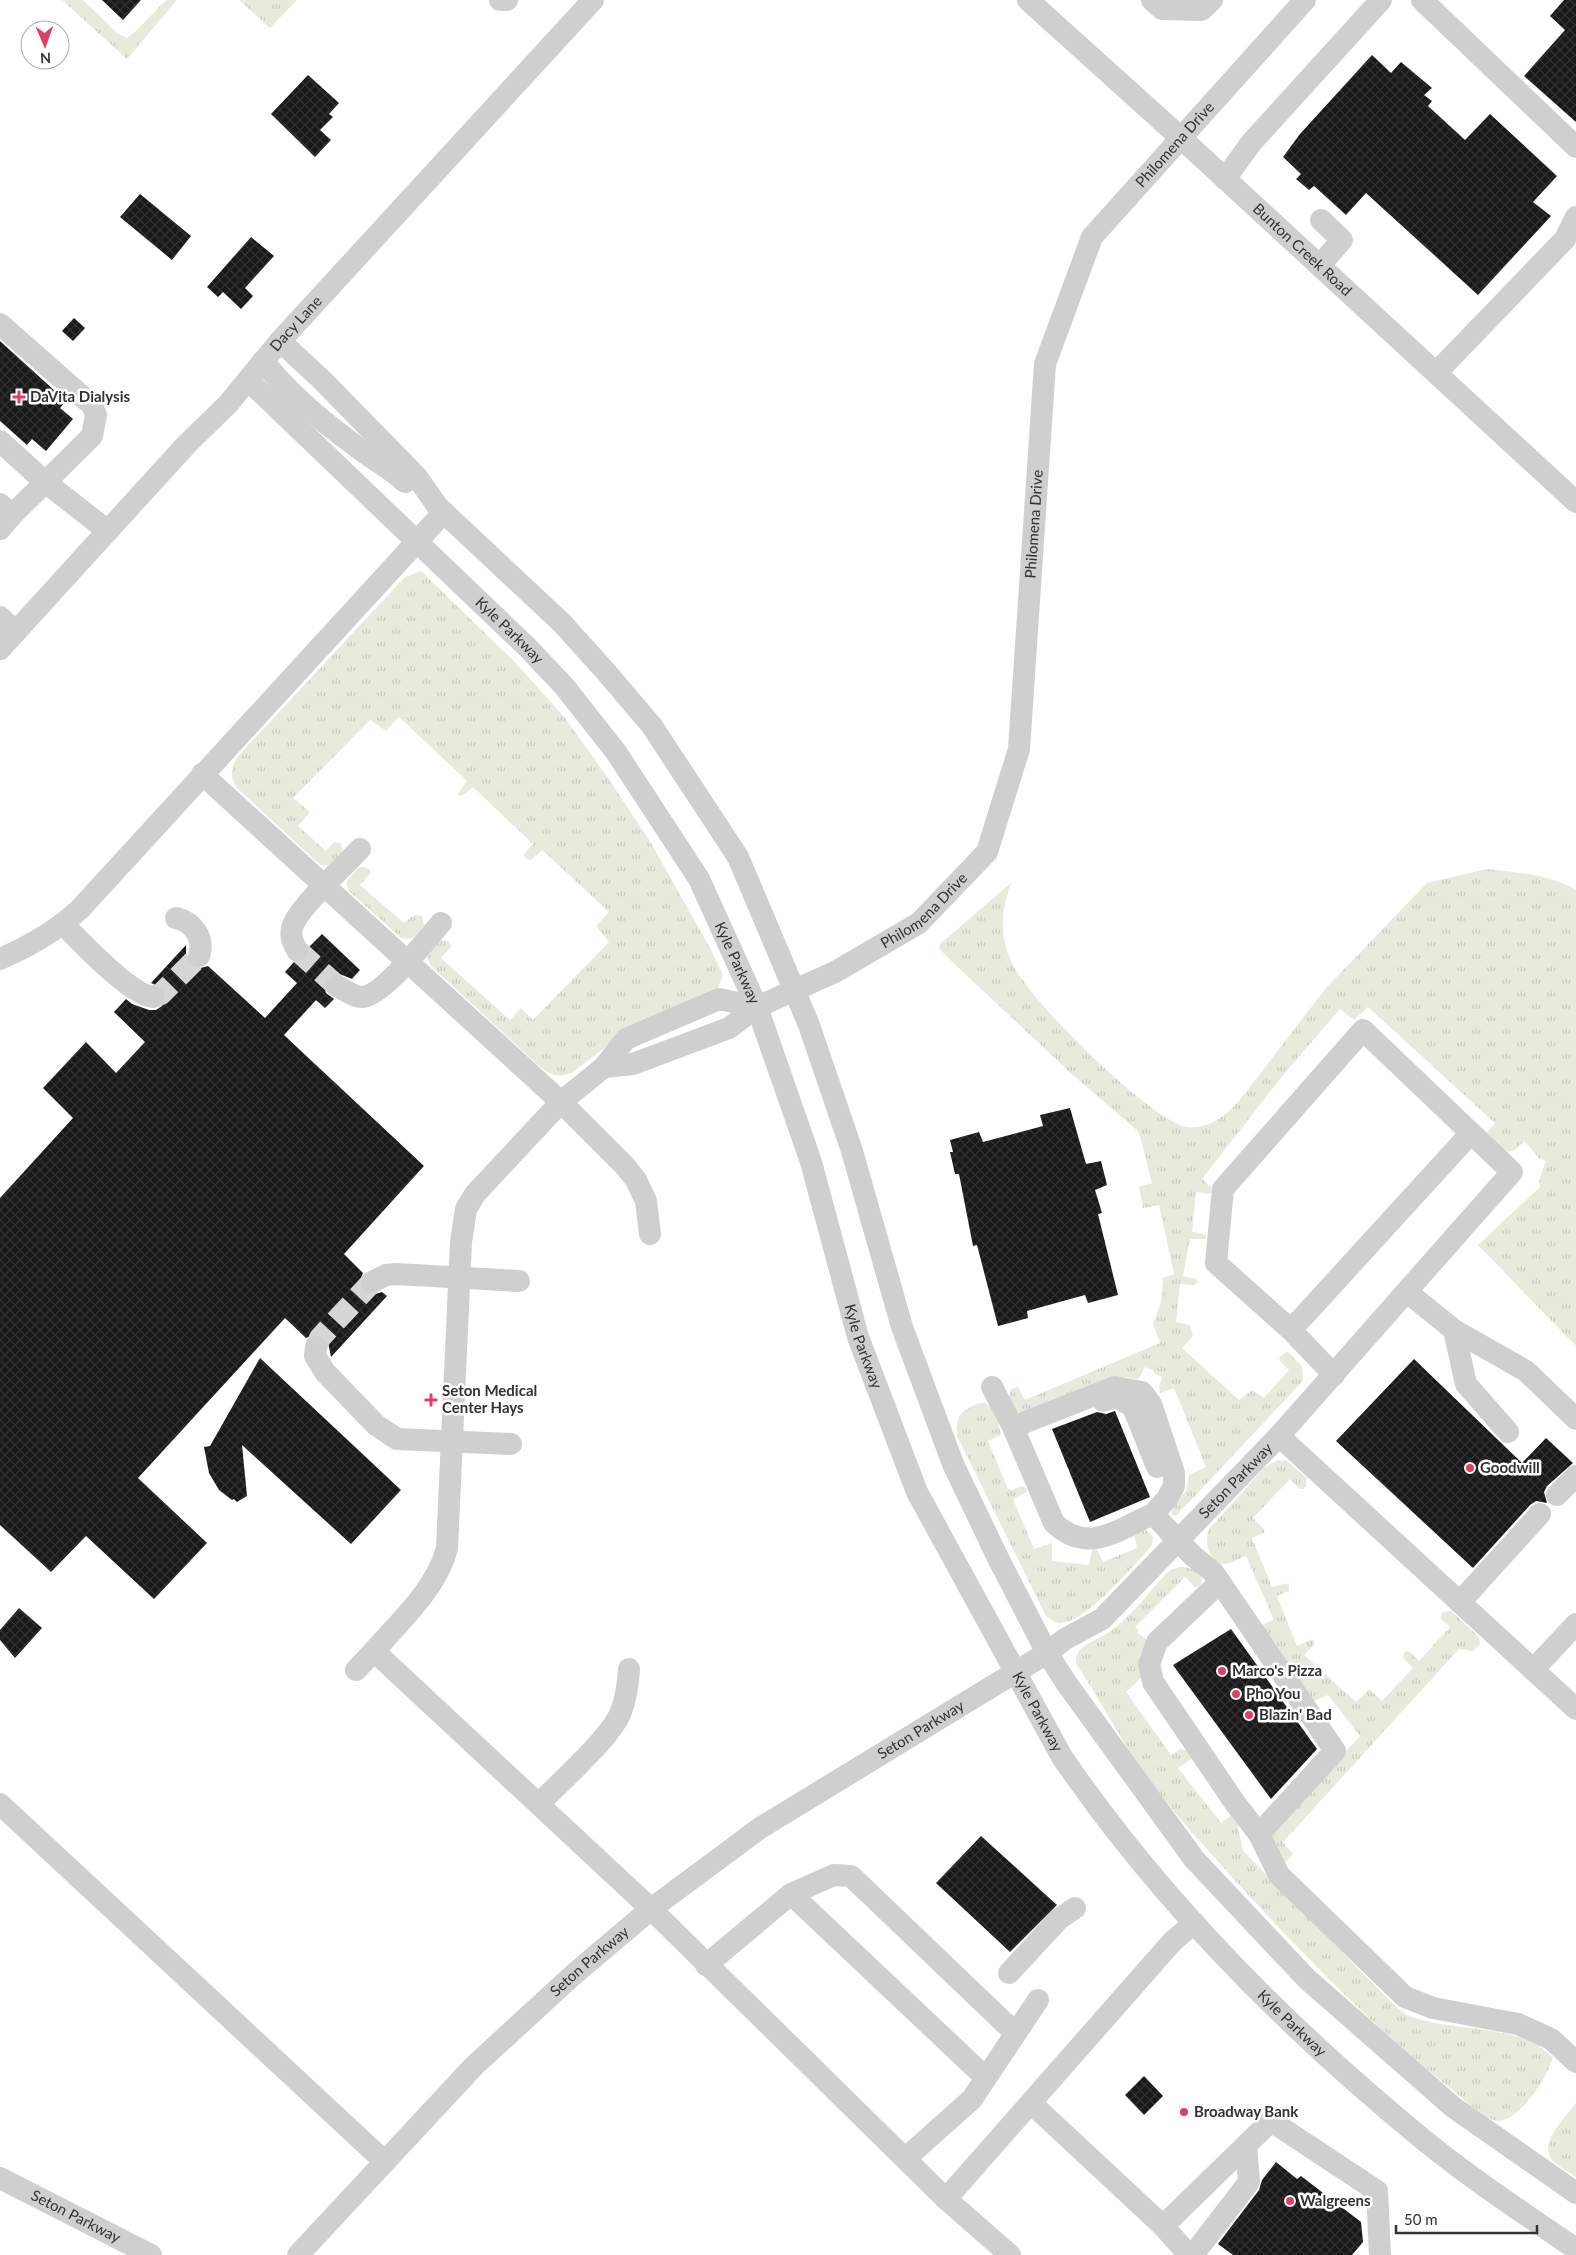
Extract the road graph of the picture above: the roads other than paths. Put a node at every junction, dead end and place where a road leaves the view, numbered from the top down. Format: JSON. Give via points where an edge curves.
{"nodes":[{"id":1,"x":500,"y":0,"type":"edge"},
{"id":2,"x":507,"y":0,"type":"edge"},
{"id":3,"x":593,"y":0,"type":"edge"},
{"id":4,"x":1212,"y":0,"type":"edge"},
{"id":5,"x":1304,"y":0,"type":"edge"},
{"id":6,"x":1381,"y":0,"type":"edge"},
{"id":7,"x":1422,"y":0,"type":"edge"},
{"id":8,"x":1038,"y":3,"type":"edge"},
{"id":9,"x":1162,"y":3,"type":"edge"},
{"id":10,"x":1182,"y":138,"type":"junction"},
{"id":11,"x":1576,"y":148,"type":"edge"},
{"id":12,"x":1225,"y":179,"type":"junction"},
{"id":13,"x":1576,"y":217,"type":"edge"},
{"id":14,"x":1321,"y":220,"type":"dead end"},
{"id":15,"x":1320,"y":266,"type":"junction"},
{"id":16,"x":5,"y":332,"type":"edge"},
{"id":17,"x":280,"y":341,"type":"junction"},
{"id":18,"x":263,"y":361,"type":"junction"},
{"id":19,"x":1437,"y":372,"type":"junction"},
{"id":20,"x":248,"y":380,"type":"junction"},
{"id":21,"x":0,"y":441,"type":"edge"},
{"id":22,"x":45,"y":482,"type":"junction"},
{"id":23,"x":1576,"y":502,"type":"edge"},
{"id":24,"x":441,"y":509,"type":"junction"},
{"id":25,"x":4,"y":516,"type":"edge"},
{"id":26,"x":108,"y":531,"type":"junction"},
{"id":27,"x":417,"y":543,"type":"junction"},
{"id":28,"x":8,"y":624,"type":"edge"},
{"id":29,"x":0,"y":648,"type":"edge"},
{"id":30,"x":202,"y":774,"type":"junction"},
{"id":31,"x":360,"y":848,"type":"dead end"},
{"id":32,"x":325,"y":886,"type":"junction"},
{"id":33,"x":176,"y":918,"type":"dead end"},
{"id":34,"x":441,"y":923,"type":"dead end"},
{"id":35,"x":63,"y":924,"type":"junction"},
{"id":36,"x":297,"y":950,"type":"tunnel mouth"},
{"id":37,"x":199,"y":956,"type":"dead end"},
{"id":38,"x":0,"y":959,"type":"edge"},
{"id":39,"x":407,"y":961,"type":"junction"},
{"id":40,"x":338,"y":986,"type":"tunnel mouth"},
{"id":41,"x":796,"y":991,"type":"junction"},
{"id":42,"x":153,"y":997,"type":"dead end"},
{"id":43,"x":757,"y":1007,"type":"junction"},
{"id":44,"x":604,"y":1067,"type":"junction"},
{"id":45,"x":561,"y":1102,"type":"junction"},
{"id":46,"x":1471,"y":1133,"type":"junction"},
{"id":47,"x":650,"y":1234,"type":"dead end"},
{"id":48,"x":459,"y":1278,"type":"junction"},
{"id":49,"x":519,"y":1280,"type":"dead end"},
{"id":50,"x":372,"y":1282,"type":"tunnel mouth"},
{"id":51,"x":1407,"y":1292,"type":"junction"},
{"id":52,"x":1291,"y":1330,"type":"junction"},
{"id":53,"x":1454,"y":1330,"type":"junction"},
{"id":54,"x":316,"y":1347,"type":"dead end"},
{"id":55,"x":1334,"y":1375,"type":"junction"},
{"id":56,"x":992,"y":1387,"type":"dead end"},
{"id":57,"x":1576,"y":1419,"type":"edge"},
{"id":58,"x":1015,"y":1431,"type":"junction"},
{"id":59,"x":1508,"y":1432,"type":"dead end"},
{"id":60,"x":1279,"y":1436,"type":"junction"},
{"id":61,"x":452,"y":1441,"type":"junction"},
{"id":62,"x":511,"y":1444,"type":"dead end"},
{"id":63,"x":1576,"y":1476,"type":"edge"},
{"id":64,"x":1557,"y":1495,"type":"dead end"},
{"id":65,"x":1160,"y":1506,"type":"junction"},
{"id":66,"x":1540,"y":1514,"type":"dead end"},
{"id":67,"x":1178,"y":1540,"type":"junction"},
{"id":68,"x":1220,"y":1582,"type":"junction"},
{"id":69,"x":1460,"y":1602,"type":"junction"},
{"id":70,"x":1576,"y":1624,"type":"edge"},
{"id":71,"x":374,"y":1651,"type":"junction"},
{"id":72,"x":1046,"y":1653,"type":"junction"},
{"id":73,"x":629,"y":1669,"type":"dead end"},
{"id":74,"x":356,"y":1670,"type":"dead end"},
{"id":75,"x":1533,"y":1670,"type":"junction"},
{"id":76,"x":1016,"y":1672,"type":"junction"},
{"id":77,"x":1576,"y":1709,"type":"edge"},
{"id":78,"x":0,"y":1804,"type":"edge"},
{"id":79,"x":539,"y":1804,"type":"junction"},
{"id":80,"x":1259,"y":1834,"type":"junction"},
{"id":81,"x":791,"y":1894,"type":"junction"},
{"id":82,"x":1075,"y":1908,"type":"dead end"},
{"id":83,"x":651,"y":1909,"type":"junction"},
{"id":84,"x":1194,"y":1923,"type":"junction"},
{"id":85,"x":706,"y":1965,"type":"junction"},
{"id":86,"x":1009,"y":1973,"type":"dead end"},
{"id":87,"x":1038,"y":2000,"type":"dead end"},
{"id":88,"x":1014,"y":2032,"type":"junction"},
{"id":89,"x":1576,"y":2062,"type":"edge"},
{"id":90,"x":986,"y":2078,"type":"junction"},
{"id":91,"x":1030,"y":2103,"type":"junction"},
{"id":92,"x":1246,"y":2145,"type":"junction"},
{"id":93,"x":906,"y":2158,"type":"junction"},
{"id":94,"x":384,"y":2162,"type":"junction"},
{"id":95,"x":0,"y":2178,"type":"edge"},
{"id":96,"x":1576,"y":2193,"type":"edge"},
{"id":97,"x":946,"y":2199,"type":"junction"},
{"id":98,"x":1163,"y":2226,"type":"junction"},
{"id":99,"x":1576,"y":2249,"type":"edge"},
{"id":100,"x":152,"y":2255,"type":"edge"},
{"id":101,"x":298,"y":2255,"type":"edge"},
{"id":102,"x":1010,"y":2255,"type":"edge"},
{"id":103,"x":1191,"y":2255,"type":"edge"},
{"id":104,"x":1380,"y":2255,"type":"edge"}],
"edges":[{"from":1,"to":2,"type":"street"},
{"from":3,"to":17,"type":"street","name":"Dacy Lane"},
{"from":4,"to":9,"type":"street","via":[[1201,10]]},
{"from":5,"to":10,"type":"street","name":"Philomena Drive"},
{"from":6,"to":12,"type":"street","via":[[1252,143]]},
{"from":7,"to":11,"type":"street"},
{"from":8,"to":10,"type":"street","name":"Bunton Creek Road"},
{"from":10,"to":12,"type":"street","name":"Bunton Creek Road"},
{"from":10,"to":41,"type":"street","name":"Philomena Drive","via":[[1092,237],[1045,364],[1019,749],[987,852],[919,923]]},
{"from":12,"to":15,"type":"street","name":"Bunton Creek Road"},
{"from":13,"to":19,"type":"street","via":[[1565,239]]},
{"from":14,"to":15,"type":"street","via":[[1342,240]]},
{"from":15,"to":19,"type":"street","name":"Bunton Creek Road"},
{"from":16,"to":22,"type":"street","via":[[92,405],[96,415],[92,436]]},
{"from":17,"to":18,"type":"street","name":"Dacy Lane"},
{"from":17,"to":24,"type":"street","via":[[417,477]]},
{"from":18,"to":20,"type":"street","name":"Dacy Lane"},
{"from":18,"to":24,"type":"street","via":[[281,384],[353,445]]},
{"from":19,"to":23,"type":"street","name":"Bunton Creek Road"},
{"from":20,"to":26,"type":"street","name":"Dacy Lane"},
{"from":20,"to":27,"type":"street","name":"Kyle Parkway"},
{"from":21,"to":22,"type":"street"},
{"from":22,"to":25,"type":"street"},
{"from":22,"to":26,"type":"street"},
{"from":24,"to":27,"type":"street"},
{"from":24,"to":41,"type":"street","via":[[562,624],[652,726],[738,857]]},
{"from":26,"to":28,"type":"street","name":"Dacy Lane"},
{"from":27,"to":30,"type":"street"},
{"from":27,"to":43,"type":"street","name":"Kyle Parkway","via":[[564,686],[616,752],[700,879]]},
{"from":28,"to":29,"type":"street","name":"Dacy Lane"},
{"from":30,"to":32,"type":"street"},
{"from":30,"to":35,"type":"street"},
{"from":31,"to":32,"type":"street"},
{"from":32,"to":36,"type":"street","via":[[295,921],[292,941]]},
{"from":32,"to":39,"type":"street"},
{"from":33,"to":37,"type":"street","via":[[185,920],[196,931],[201,942]]},
{"from":34,"to":39,"type":"street"},
{"from":35,"to":38,"type":"street","via":[[41,940]]},
{"from":35,"to":42,"type":"street","via":[[119,976],[140,993]]},
{"from":39,"to":40,"type":"street","via":[[384,987],[371,994],[353,995]]},
{"from":39,"to":45,"type":"street"},
{"from":41,"to":43,"type":"street","name":"Philomena Drive"},
{"from":41,"to":72,"type":"street","via":[[852,1151],[902,1327],[953,1464]]},
{"from":43,"to":44,"type":"street","name":"Philomena Drive","via":[[729,1028],[633,1064]]},
{"from":43,"to":44,"type":"street","via":[[719,999],[626,1039]]},
{"from":43,"to":76,"type":"street","name":"Kyle Parkway","via":[[811,1162],[858,1337],[914,1482]]},
{"from":44,"to":45,"type":"street"},
{"from":45,"to":47,"type":"street","via":[[636,1180],[646,1201]]},
{"from":45,"to":48,"type":"street","via":[[487,1180],[466,1209]]},
{"from":46,"to":51,"type":"street","name":"Seton Parkway","via":[[1512,1172]]},
{"from":46,"to":52,"type":"street"},
{"from":46,"to":52,"type":"street","via":[[1363,1030],[1222,1189],[1216,1264]]},
{"from":48,"to":49,"type":"street"},
{"from":48,"to":50,"type":"street","via":[[397,1274]]},
{"from":48,"to":61,"type":"street"},
{"from":51,"to":53,"type":"street"},
{"from":51,"to":55,"type":"street","name":"Seton Parkway"},
{"from":52,"to":55,"type":"street"},
{"from":53,"to":57,"type":"street","via":[[1526,1371]]},
{"from":53,"to":59,"type":"street","via":[[1466,1384]]},
{"from":54,"to":61,"type":"street","via":[[315,1356],[325,1372],[386,1433],[406,1440]]},
{"from":55,"to":60,"type":"street","name":"Seton Parkway"},
{"from":56,"to":58,"type":"street"},
{"from":58,"to":65,"type":"street","via":[[1054,1523],[1065,1534],[1082,1539],[1100,1538]]},
{"from":58,"to":65,"type":"street","via":[[1115,1388],[1142,1392],[1152,1404],[1174,1474],[1174,1486]]},
{"from":60,"to":67,"type":"street","name":"Seton Parkway"},
{"from":60,"to":69,"type":"street"},
{"from":61,"to":62,"type":"street"},
{"from":61,"to":71,"type":"street","via":[[449,1525],[443,1563],[423,1593]]},
{"from":63,"to":64,"type":"street"},
{"from":65,"to":67,"type":"street"},
{"from":66,"to":69,"type":"street"},
{"from":67,"to":68,"type":"street"},
{"from":67,"to":72,"type":"street","name":"Seton Parkway","via":[[1102,1619]]},
{"from":68,"to":80,"type":"street","via":[[1157,1642],[1149,1664],[1153,1682]]},
{"from":68,"to":80,"type":"street","via":[[1335,1751]]},
{"from":69,"to":75,"type":"street"},
{"from":70,"to":75,"type":"street"},
{"from":71,"to":74,"type":"street"},
{"from":71,"to":79,"type":"street"},
{"from":72,"to":76,"type":"street","name":"Seton Parkway"},
{"from":72,"to":96,"type":"street","via":[[1194,1859],[1307,1979],[1453,2107]]},
{"from":73,"to":79,"type":"street","via":[[619,1716]]},
{"from":75,"to":77,"type":"street"},
{"from":76,"to":83,"type":"street","name":"Seton Parkway","via":[[760,1828]]},
{"from":76,"to":84,"type":"street","name":"Kyle Parkway","via":[[1062,1757],[1084,1790],[1160,1886]]},
{"from":78,"to":94,"type":"street"},
{"from":79,"to":83,"type":"street"},
{"from":80,"to":89,"type":"street","via":[[1278,1875],[1406,1997],[1433,2008],[1518,2024],[1551,2039]]},
{"from":81,"to":85,"type":"street"},
{"from":81,"to":88,"type":"street","via":[[834,1875],[851,1876]]},
{"from":81,"to":90,"type":"street"},
{"from":82,"to":86,"type":"street","via":[[1055,1923]]},
{"from":83,"to":85,"type":"street"},
{"from":83,"to":94,"type":"street","name":"Seton Parkway","via":[[474,2066]]},
{"from":84,"to":91,"type":"street","via":[[1172,1942]]},
{"from":84,"to":99,"type":"street","name":"Kyle Parkway","via":[[1277,2011],[1426,2141]]},
{"from":85,"to":93,"type":"street"},
{"from":87,"to":88,"type":"street"},
{"from":88,"to":90,"type":"street"},
{"from":90,"to":93,"type":"street","via":[[972,2099]]},
{"from":91,"to":97,"type":"street"},
{"from":91,"to":98,"type":"street"},
{"from":92,"to":98,"type":"street"},
{"from":92,"to":103,"type":"street","via":[[1249,2182]]},
{"from":92,"to":104,"type":"street","via":[[1271,2121],[1377,2191]]},
{"from":93,"to":97,"type":"street"},
{"from":94,"to":101,"type":"street","name":"Seton Parkway"},
{"from":95,"to":100,"type":"street","name":"Seton Parkway"},
{"from":97,"to":102,"type":"street"},
{"from":98,"to":103,"type":"street"}]}
